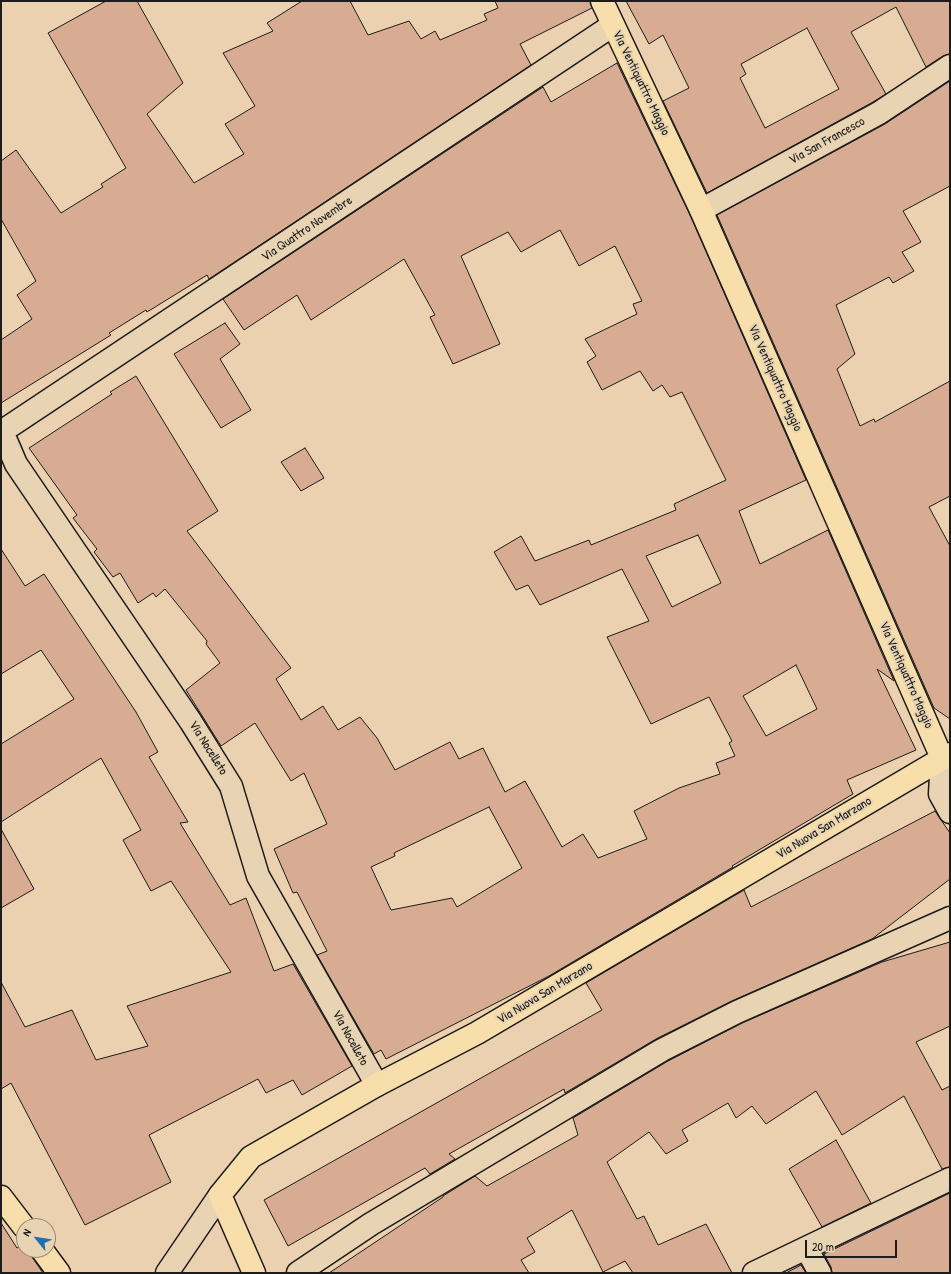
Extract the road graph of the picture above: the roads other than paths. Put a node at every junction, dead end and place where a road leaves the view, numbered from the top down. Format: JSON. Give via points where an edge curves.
{"nodes":[{"id":1,"x":602,"y":1,"type":"edge"},
{"id":2,"x":613,"y":25,"type":"junction"},
{"id":3,"x":950,"y":66,"type":"edge"},
{"id":4,"x":701,"y":210,"type":"junction"},
{"id":5,"x":1,"y":431,"type":"edge"},
{"id":6,"x":946,"y":756,"type":"edge"},
{"id":7,"x":950,"y":812,"type":"edge"},
{"id":8,"x":950,"y":918,"type":"edge"},
{"id":9,"x":377,"y":1085,"type":"junction"},
{"id":10,"x":950,"y":1178,"type":"edge"},
{"id":11,"x":220,"y":1195,"type":"junction"},
{"id":12,"x":1,"y":1197,"type":"edge"},
{"id":13,"x":17,"y":1218,"type":"edge"},
{"id":14,"x":806,"y":1248,"type":"junction"},
{"id":15,"x":48,"y":1258,"type":"edge"},
{"id":16,"x":59,"y":1273,"type":"edge"},
{"id":17,"x":168,"y":1273,"type":"edge"},
{"id":18,"x":254,"y":1273,"type":"edge"},
{"id":19,"x":298,"y":1273,"type":"edge"},
{"id":20,"x":754,"y":1273,"type":"edge"},
{"id":21,"x":820,"y":1273,"type":"edge"}],
"edges":[{"from":1,"to":2,"type":"main road","name":"Via Ventiquattro Maggio"},
{"from":2,"to":4,"type":"main road","name":"Via Ventiquattro Maggio"},
{"from":2,"to":5,"type":"street","name":"Via Quattro Novembre"},
{"from":3,"to":4,"type":"street","name":"Via San Francesco","via":[[879,113]]},
{"from":4,"to":6,"type":"main road","name":"Via Ventiquattro Maggio"},
{"from":5,"to":9,"type":"street","name":"Via Nocelleto","via":[[16,464],[191,722],[231,786],[258,876]]},
{"from":6,"to":7,"type":"street","via":[[940,794]]},
{"from":6,"to":9,"type":"main road","name":"Via Nuova San Marzano","via":[[477,1034]]},
{"from":8,"to":19,"type":"street","via":[[737,1012],[662,1050],[371,1224]]},
{"from":9,"to":11,"type":"main road","name":"Via Nuova San Marzano","via":[[251,1157]]},
{"from":10,"to":14,"type":"street"},
{"from":11,"to":17,"type":"street"},
{"from":11,"to":18,"type":"main road"},
{"from":12,"to":13,"type":"main road"},
{"from":14,"to":20,"type":"street"},
{"from":14,"to":21,"type":"street"},
{"from":15,"to":16,"type":"main road"}]}
